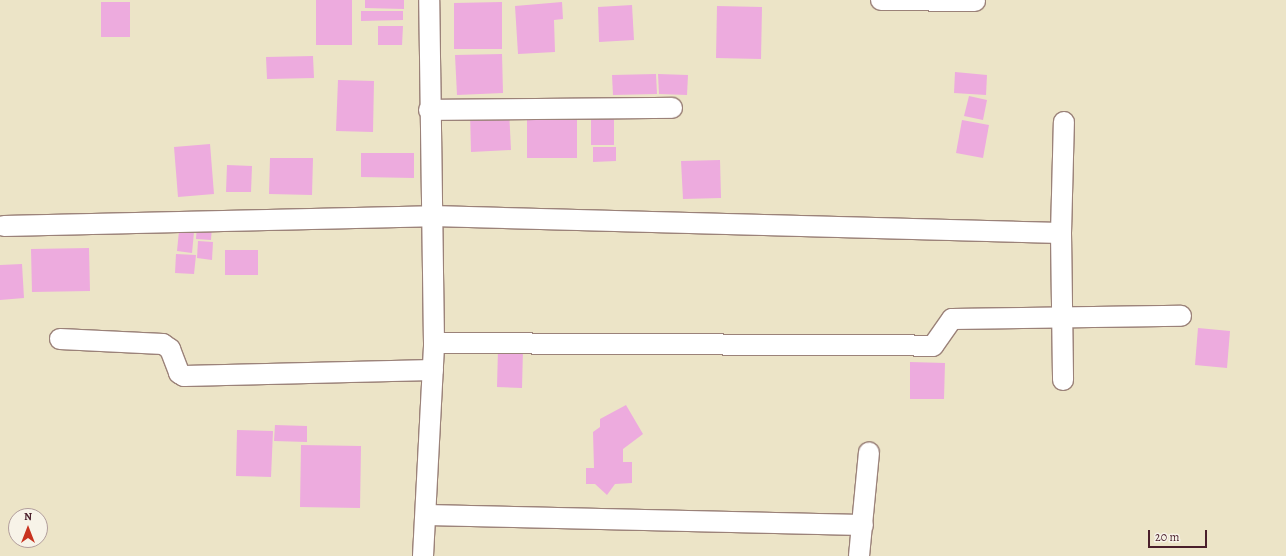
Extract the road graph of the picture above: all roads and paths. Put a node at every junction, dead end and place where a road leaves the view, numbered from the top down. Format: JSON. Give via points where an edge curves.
{"nodes":[{"id":1,"x":429,"y":0,"type":"edge"},
{"id":2,"x":881,"y":0,"type":"edge"},
{"id":3,"x":975,"y":1,"type":"edge"},
{"id":4,"x":672,"y":108,"type":"dead end"},
{"id":5,"x":429,"y":110,"type":"junction"},
{"id":6,"x":1064,"y":122,"type":"dead end"},
{"id":7,"x":432,"y":216,"type":"junction"},
{"id":8,"x":4,"y":226,"type":"dead end"},
{"id":9,"x":1061,"y":233,"type":"junction"},
{"id":10,"x":1062,"y":316,"type":"junction"},
{"id":11,"x":1181,"y":316,"type":"dead end"},
{"id":12,"x":60,"y":339,"type":"dead end"},
{"id":13,"x":434,"y":343,"type":"junction"},
{"id":14,"x":433,"y":370,"type":"junction"},
{"id":15,"x":1063,"y":380,"type":"dead end"},
{"id":16,"x":869,"y":452,"type":"dead end"},
{"id":17,"x":426,"y":515,"type":"junction"},
{"id":18,"x":863,"y":525,"type":"junction"},
{"id":19,"x":424,"y":556,"type":"edge"},
{"id":20,"x":859,"y":556,"type":"edge"}],
"edges":[{"from":1,"to":5,"type":"street"},
{"from":2,"to":3,"type":"street"},
{"from":4,"to":5,"type":"street"},
{"from":5,"to":7,"type":"street"},
{"from":6,"to":9,"type":"street"},
{"from":7,"to":8,"type":"street"},
{"from":7,"to":9,"type":"street"},
{"from":7,"to":13,"type":"street"},
{"from":9,"to":10,"type":"street"},
{"from":10,"to":11,"type":"street"},
{"from":10,"to":13,"type":"street","via":[[952,319],[932,346]]},
{"from":10,"to":15,"type":"street"},
{"from":12,"to":14,"type":"street","via":[[163,344],[170,349],[179,373],[184,376]]},
{"from":13,"to":14,"type":"street"},
{"from":14,"to":17,"type":"street"},
{"from":16,"to":18,"type":"street"},
{"from":17,"to":18,"type":"street"},
{"from":17,"to":19,"type":"street"},
{"from":18,"to":20,"type":"street"}]}
